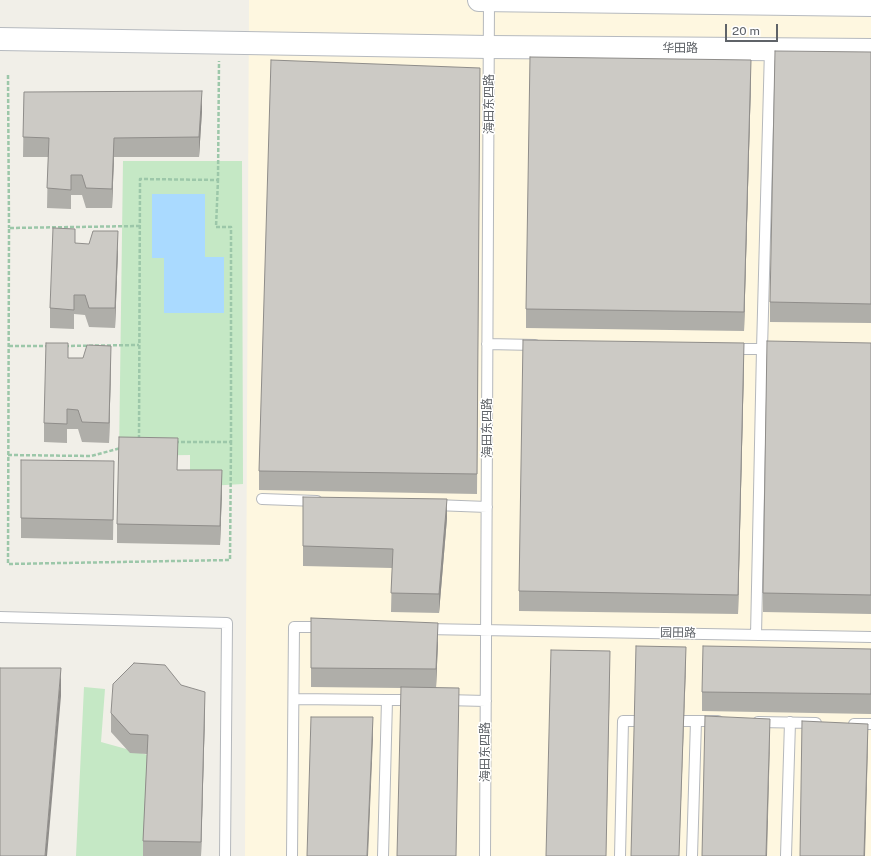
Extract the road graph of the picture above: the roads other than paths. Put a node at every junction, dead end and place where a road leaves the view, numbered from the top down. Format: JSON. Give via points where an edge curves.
{"nodes":[{"id":1,"x":479,"y":0,"type":"edge"},
{"id":2,"x":489,"y":0,"type":"edge"},
{"id":3,"x":871,"y":5,"type":"edge"},
{"id":4,"x":0,"y":39,"type":"edge"},
{"id":5,"x":489,"y":47,"type":"junction"},
{"id":6,"x":770,"y":49,"type":"junction"},
{"id":7,"x":871,"y":50,"type":"edge"},
{"id":8,"x":487,"y":344,"type":"junction"},
{"id":9,"x":542,"y":345,"type":"edge"},
{"id":10,"x":722,"y":348,"type":"edge"},
{"id":11,"x":762,"y":349,"type":"junction"},
{"id":12,"x":777,"y":349,"type":"edge"},
{"id":13,"x":262,"y":499,"type":"dead end"},
{"id":14,"x":324,"y":501,"type":"edge"},
{"id":15,"x":424,"y":505,"type":"edge"},
{"id":16,"x":486,"y":507,"type":"junction"},
{"id":17,"x":0,"y":617,"type":"edge"},
{"id":18,"x":334,"y":627,"type":"edge"},
{"id":19,"x":414,"y":629,"type":"edge"},
{"id":20,"x":486,"y":630,"type":"junction"},
{"id":21,"x":756,"y":635,"type":"junction"},
{"id":22,"x":871,"y":637,"type":"edge"},
{"id":23,"x":294,"y":699,"type":"junction"},
{"id":24,"x":387,"y":700,"type":"junction"},
{"id":25,"x":486,"y":701,"type":"junction"},
{"id":26,"x":696,"y":721,"type":"junction"},
{"id":27,"x":727,"y":721,"type":"edge"},
{"id":28,"x":751,"y":722,"type":"edge"},
{"id":29,"x":790,"y":722,"type":"junction"},
{"id":30,"x":827,"y":723,"type":"edge"},
{"id":31,"x":842,"y":723,"type":"edge"},
{"id":32,"x":871,"y":724,"type":"edge"},
{"id":33,"x":225,"y":856,"type":"edge"},
{"id":34,"x":292,"y":856,"type":"edge"},
{"id":35,"x":383,"y":856,"type":"edge"},
{"id":36,"x":485,"y":856,"type":"edge"},
{"id":37,"x":620,"y":856,"type":"edge"},
{"id":38,"x":692,"y":856,"type":"edge"},
{"id":39,"x":786,"y":856,"type":"edge"}],
"edges":[{"from":1,"to":2,"type":"main road"},
{"from":2,"to":3,"type":"main road"},
{"from":2,"to":5,"type":"lane","name":"海田东四路"},
{"from":4,"to":5,"type":"main road","name":"华田路"},
{"from":5,"to":6,"type":"main road","name":"华田路"},
{"from":5,"to":8,"type":"lane","name":"海田东四路","via":[[484,296]]},
{"from":6,"to":7,"type":"main road","name":"华田路"},
{"from":6,"to":11,"type":"lane"},
{"from":8,"to":9,"type":"lane"},
{"from":8,"to":16,"type":"lane","name":"海田东四路"},
{"from":10,"to":11,"type":"lane"},
{"from":11,"to":12,"type":"lane"},
{"from":11,"to":21,"type":"lane"},
{"from":13,"to":14,"type":"lane"},
{"from":15,"to":16,"type":"lane"},
{"from":16,"to":20,"type":"lane","name":"海田东四路"},
{"from":17,"to":33,"type":"lane","via":[[228,622]]},
{"from":18,"to":23,"type":"lane","via":[[294,627]]},
{"from":19,"to":20,"type":"lane","name":"园田路"},
{"from":20,"to":21,"type":"lane","name":"园田路"},
{"from":20,"to":25,"type":"lane","name":"海田东四路"},
{"from":21,"to":22,"type":"lane","name":"园田路"},
{"from":23,"to":24,"type":"lane"},
{"from":23,"to":34,"type":"lane"},
{"from":24,"to":25,"type":"lane"},
{"from":24,"to":35,"type":"lane"},
{"from":25,"to":36,"type":"lane","name":"海田东四路"},
{"from":26,"to":27,"type":"lane"},
{"from":26,"to":37,"type":"lane","via":[[623,721]]},
{"from":26,"to":38,"type":"lane"},
{"from":28,"to":29,"type":"lane"},
{"from":29,"to":30,"type":"lane"},
{"from":29,"to":39,"type":"lane"},
{"from":31,"to":32,"type":"lane"}]}
